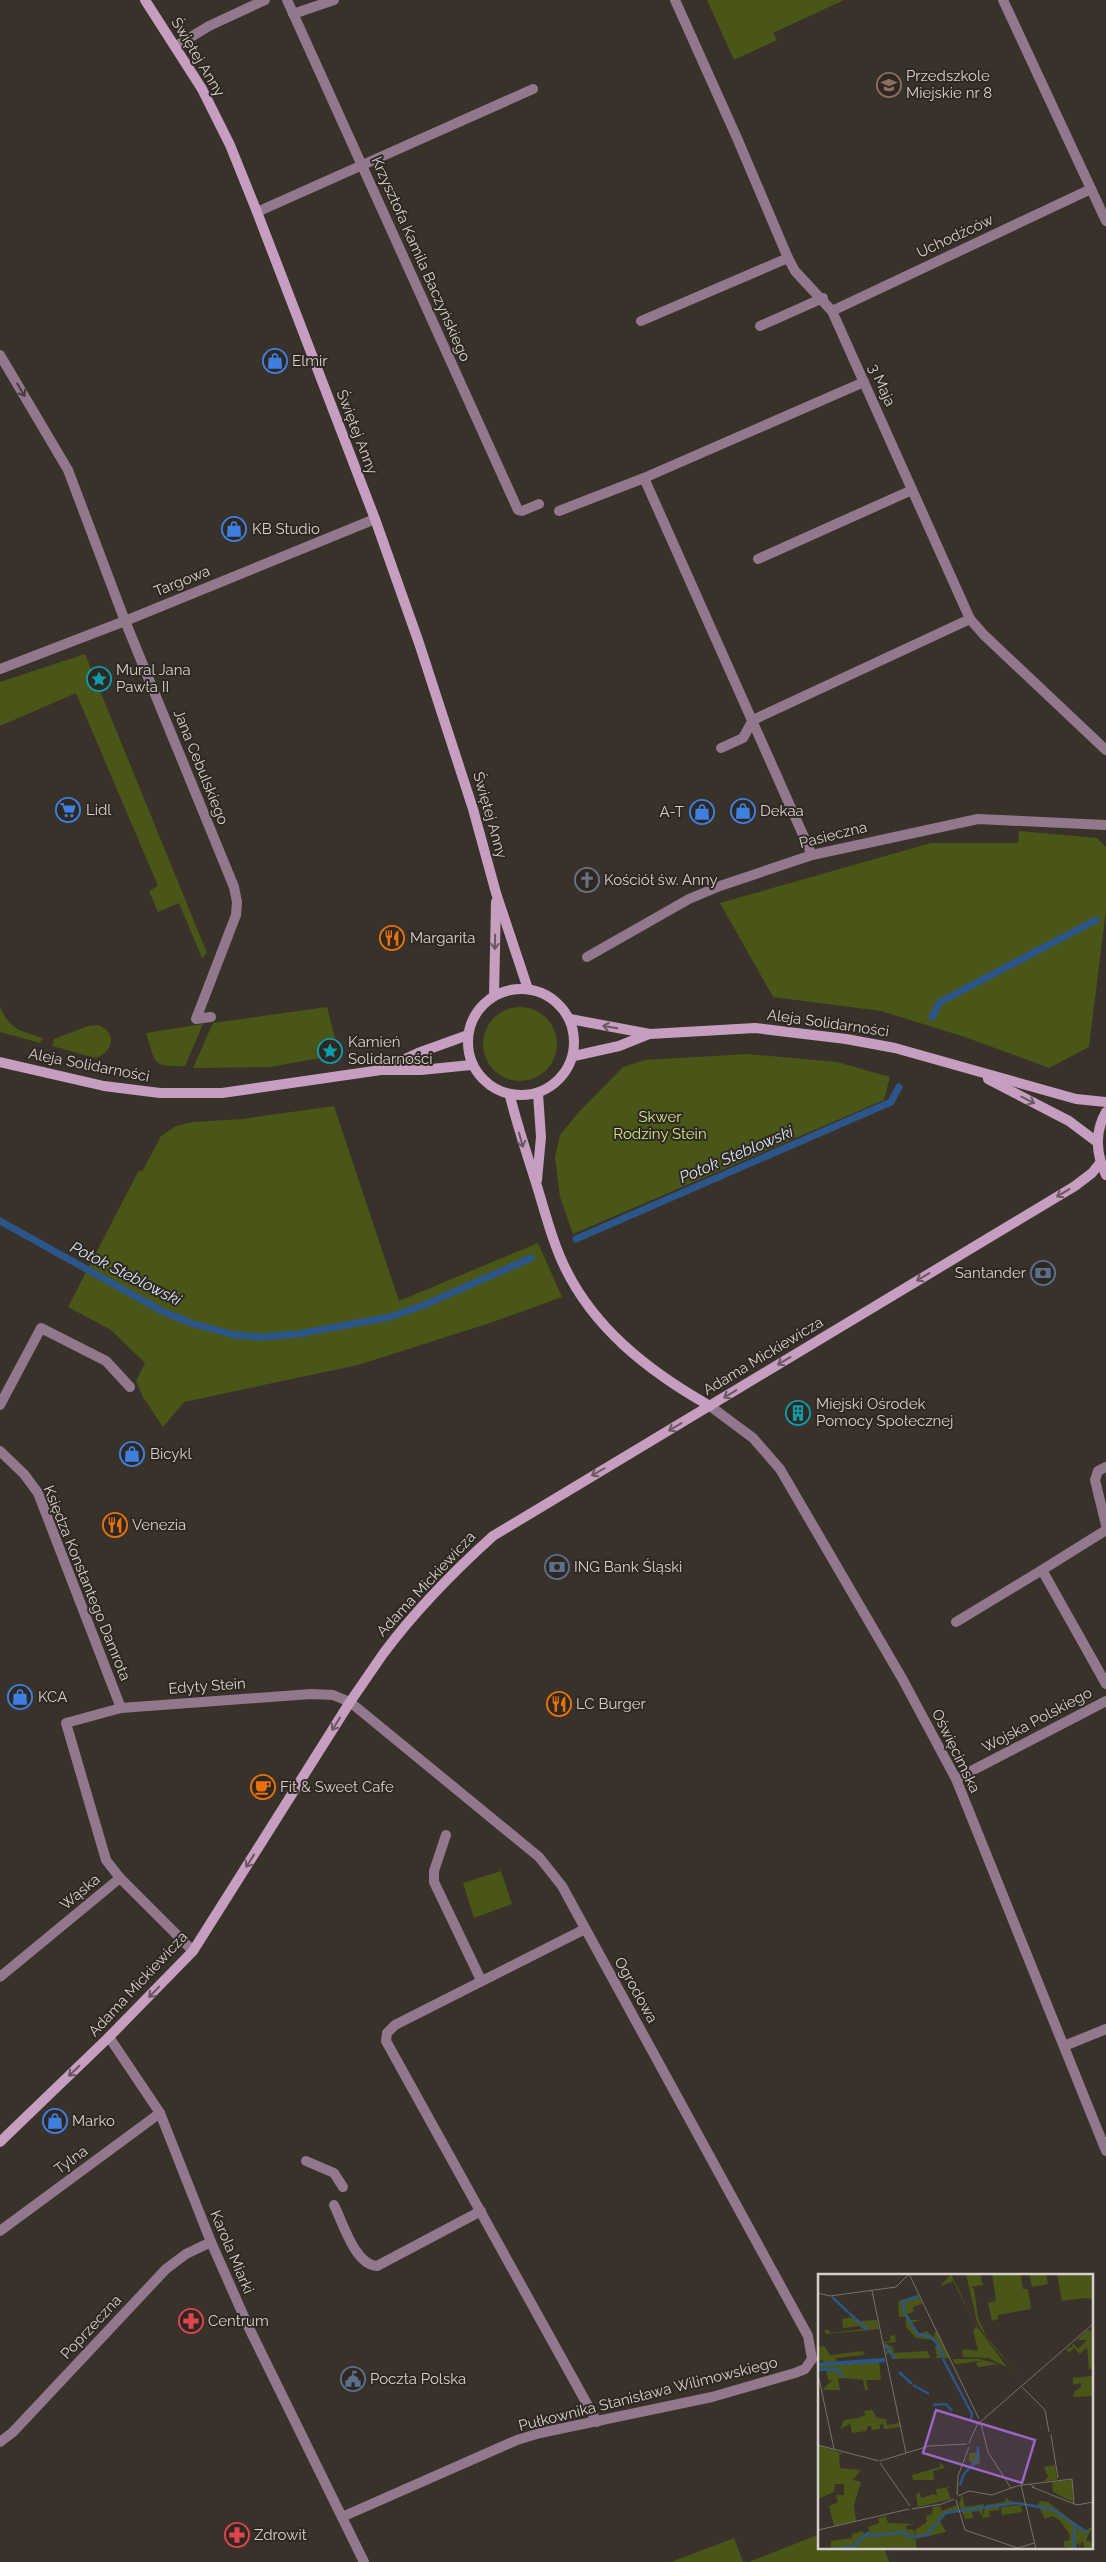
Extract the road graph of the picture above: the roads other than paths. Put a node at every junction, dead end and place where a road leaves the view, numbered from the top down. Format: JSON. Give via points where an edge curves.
{"nodes":[{"id":1,"x":145,"y":0,"type":"edge"},
{"id":2,"x":265,"y":0,"type":"edge"},
{"id":3,"x":287,"y":0,"type":"edge"},
{"id":4,"x":334,"y":0,"type":"edge"},
{"id":5,"x":675,"y":0,"type":"edge"},
{"id":6,"x":1003,"y":0,"type":"edge"},
{"id":7,"x":293,"y":14,"type":"junction"},
{"id":8,"x":176,"y":46,"type":"junction"},
{"id":9,"x":532,"y":89,"type":"dead end"},
{"id":10,"x":363,"y":165,"type":"junction"},
{"id":11,"x":1092,"y":189,"type":"junction"},
{"id":12,"x":257,"y":212,"type":"junction"},
{"id":13,"x":1106,"y":221,"type":"edge"},
{"id":14,"x":788,"y":258,"type":"junction"},
{"id":15,"x":823,"y":298,"type":"junction"},
{"id":16,"x":832,"y":311,"type":"junction"},
{"id":17,"x":641,"y":321,"type":"dead end"},
{"id":18,"x":760,"y":326,"type":"dead end"},
{"id":19,"x":0,"y":355,"type":"edge"},
{"id":20,"x":864,"y":382,"type":"junction"},
{"id":21,"x":644,"y":478,"type":"junction"},
{"id":22,"x":912,"y":490,"type":"junction"},
{"id":23,"x":539,"y":504,"type":"dead end"},
{"id":24,"x":559,"y":511,"type":"dead end"},
{"id":25,"x":375,"y":519,"type":"junction"},
{"id":26,"x":758,"y":559,"type":"dead end"},
{"id":27,"x":970,"y":619,"type":"junction"},
{"id":28,"x":125,"y":621,"type":"junction"},
{"id":29,"x":0,"y":669,"type":"edge"},
{"id":30,"x":753,"y":720,"type":"junction"},
{"id":31,"x":721,"y":748,"type":"dead end"},
{"id":32,"x":1106,"y":750,"type":"edge"},
{"id":33,"x":1106,"y":825,"type":"edge"},
{"id":34,"x":812,"y":854,"type":"junction"},
{"id":35,"x":496,"y":893,"type":"junction"},
{"id":36,"x":587,"y":957,"type":"dead end"},
{"id":37,"x":528,"y":989,"type":"junction"},
{"id":38,"x":494,"y":996,"type":"junction"},
{"id":39,"x":211,"y":1017,"type":"dead end"},
{"id":40,"x":570,"y":1019,"type":"junction"},
{"id":41,"x":650,"y":1034,"type":"junction"},
{"id":42,"x":468,"y":1035,"type":"junction"},
{"id":43,"x":574,"y":1056,"type":"junction"},
{"id":44,"x":0,"y":1062,"type":"edge"},
{"id":45,"x":472,"y":1064,"type":"junction"},
{"id":46,"x":970,"y":1069,"type":"junction"},
{"id":47,"x":381,"y":1070,"type":"junction"},
{"id":48,"x":538,"y":1094,"type":"junction"},
{"id":49,"x":510,"y":1096,"type":"junction"},
{"id":50,"x":1106,"y":1102,"type":"edge"},
{"id":51,"x":1106,"y":1112,"type":"edge"},
{"id":52,"x":1097,"y":1142,"type":"junction"},
{"id":53,"x":1100,"y":1163,"type":"junction"},
{"id":54,"x":1106,"y":1175,"type":"edge"},
{"id":55,"x":536,"y":1184,"type":"junction"},
{"id":56,"x":130,"y":1387,"type":"dead end"},
{"id":57,"x":0,"y":1405,"type":"edge"},
{"id":58,"x":710,"y":1406,"type":"junction"},
{"id":59,"x":0,"y":1450,"type":"edge"},
{"id":60,"x":1106,"y":1467,"type":"edge"},
{"id":61,"x":1102,"y":1486,"type":"edge"},
{"id":62,"x":1106,"y":1525,"type":"edge"},
{"id":63,"x":1106,"y":1530,"type":"edge"},
{"id":64,"x":1042,"y":1570,"type":"junction"},
{"id":65,"x":956,"y":1622,"type":"dead end"},
{"id":66,"x":1106,"y":1684,"type":"edge"},
{"id":67,"x":1106,"y":1701,"type":"edge"},
{"id":68,"x":350,"y":1702,"type":"junction"},
{"id":69,"x":121,"y":1708,"type":"junction"},
{"id":70,"x":66,"y":1723,"type":"joint"},
{"id":71,"x":956,"y":1779,"type":"junction"},
{"id":72,"x":446,"y":1835,"type":"dead end"},
{"id":73,"x":120,"y":1878,"type":"junction"},
{"id":74,"x":585,"y":1929,"type":"junction"},
{"id":75,"x":193,"y":1951,"type":"junction"},
{"id":76,"x":0,"y":1977,"type":"edge"},
{"id":77,"x":481,"y":1980,"type":"junction"},
{"id":78,"x":1106,"y":2029,"type":"edge"},
{"id":79,"x":109,"y":2037,"type":"junction"},
{"id":80,"x":1064,"y":2046,"type":"junction"},
{"id":81,"x":160,"y":2113,"type":"junction"},
{"id":82,"x":0,"y":2142,"type":"edge"},
{"id":83,"x":1106,"y":2152,"type":"edge"},
{"id":84,"x":306,"y":2160,"type":"dead end"},
{"id":85,"x":343,"y":2187,"type":"dead end"},
{"id":86,"x":334,"y":2205,"type":"dead end"},
{"id":87,"x":481,"y":2211,"type":"junction"},
{"id":88,"x":0,"y":2231,"type":"edge"},
{"id":89,"x":211,"y":2242,"type":"junction"},
{"id":90,"x":816,"y":2359,"type":"edge"},
{"id":91,"x":597,"y":2422,"type":"junction"},
{"id":92,"x":0,"y":2442,"type":"edge"},
{"id":93,"x":342,"y":2517,"type":"junction"},
{"id":94,"x":364,"y":2562,"type":"edge"}],
"edges":[{"from":1,"to":8,"type":"street","name":"Świętej Anny"},
{"from":2,"to":8,"type":"street","via":[[208,26]]},
{"from":3,"to":7,"type":"street","name":"Krzysztofa Kamila Baczyńskiego"},
{"from":4,"to":7,"type":"street"},
{"from":5,"to":14,"type":"street","name":"3 Maja"},
{"from":6,"to":11,"type":"street"},
{"from":7,"to":10,"type":"street","name":"Krzysztofa Kamila Baczyńskiego"},
{"from":8,"to":12,"type":"street","name":"Świętej Anny","via":[[221,127]]},
{"from":9,"to":10,"type":"street"},
{"from":10,"to":12,"type":"street"},
{"from":10,"to":23,"type":"street","name":"Krzysztofa Kamila Baczyńskiego","via":[[518,510]]},
{"from":11,"to":13,"type":"street"},
{"from":11,"to":16,"type":"street","name":"Uchodźców"},
{"from":12,"to":25,"type":"street","name":"Świętej Anny"},
{"from":14,"to":15,"type":"street","name":"3 Maja","via":[[795,271]]},
{"from":14,"to":17,"type":"street"},
{"from":15,"to":16,"type":"street","name":"3 Maja"},
{"from":15,"to":18,"type":"street"},
{"from":16,"to":20,"type":"street","name":"3 Maja"},
{"from":19,"to":28,"type":"street","name":"Jana Cebulskiego","one_way":true,"via":[[68,470]]},
{"from":20,"to":21,"type":"street"},
{"from":20,"to":22,"type":"street","name":"3 Maja"},
{"from":21,"to":24,"type":"street"},
{"from":21,"to":30,"type":"street"},
{"from":22,"to":26,"type":"street"},
{"from":22,"to":27,"type":"street","name":"3 Maja"},
{"from":25,"to":28,"type":"street","name":"Targowa"},
{"from":25,"to":35,"type":"street","name":"Świętej Anny","via":[[429,670]]},
{"from":27,"to":30,"type":"street"},
{"from":27,"to":32,"type":"street","name":"3 Maja"},
{"from":28,"to":29,"type":"street","name":"Targowa"},
{"from":28,"to":39,"type":"street","name":"Jana Cebulskiego","via":[[234,887],[237,902],[232,931],[196,1019]]},
{"from":30,"to":31,"type":"street","via":[[743,738]]},
{"from":30,"to":34,"type":"street"},
{"from":33,"to":34,"type":"street","name":"Pasieczna","via":[[978,820]]},
{"from":34,"to":36,"type":"street","name":"Pasieczna","via":[[689,899]]},
{"from":35,"to":37,"type":"street","name":"Świętej Anny"},
{"from":35,"to":38,"type":"street","name":"Świętej Anny","one_way":true},
{"from":37,"to":38,"type":"street"},
{"from":37,"to":40,"type":"street","via":[[545,994],[560,1005]]},
{"from":38,"to":42,"type":"street","via":[[472,1019]]},
{"from":41,"to":40,"type":"street","name":"Aleja Solidarności","one_way":true},
{"from":40,"to":43,"type":"street","via":[[575,1037]]},
{"from":41,"to":43,"type":"street","name":"Aleja Solidarności","via":[[620,1046]]},
{"from":41,"to":46,"type":"street","name":"Aleja Solidarności","via":[[755,1028],[800,1032],[895,1048]]},
{"from":42,"to":45,"type":"street","via":[[467,1050]]},
{"from":42,"to":47,"type":"street","name":"Aleja Solidarności"},
{"from":43,"to":48,"type":"street","via":[[561,1079]]},
{"from":44,"to":47,"type":"street","name":"Aleja Solidarności","via":[[104,1086],[160,1093],[222,1093]]},
{"from":45,"to":47,"type":"street","name":"Aleja Solidarności","via":[[421,1070]]},
{"from":45,"to":49,"type":"street","via":[[481,1079]]},
{"from":46,"to":50,"type":"street","name":"Aleja Solidarności","via":[[1076,1099]]},
{"from":46,"to":52,"type":"street","name":"Aleja Solidarności","one_way":true,"via":[[1069,1121]]},
{"from":48,"to":49,"type":"street"},
{"from":48,"to":55,"type":"street","via":[[540,1137]]},
{"from":49,"to":55,"type":"street","one_way":true},
{"from":51,"to":52,"type":"street"},
{"from":52,"to":53,"type":"street"},
{"from":53,"to":54,"type":"street"},
{"from":53,"to":58,"type":"street","name":"Adama Mickiewicza","one_way":true,"via":[[1075,1186]]},
{"from":55,"to":58,"type":"street","via":[[562,1261],[594,1314],[619,1342],[646,1364]]},
{"from":56,"to":57,"type":"street","via":[[106,1361],[41,1328]]},
{"from":58,"to":68,"type":"street","name":"Adama Mickiewicza","one_way":true,"via":[[492,1536],[403,1627]]},
{"from":58,"to":71,"type":"street","name":"Oświęcimska","via":[[753,1438],[783,1473],[903,1680]]},
{"from":59,"to":69,"type":"street","name":"Księdza Konstantego Damrota","via":[[38,1493]]},
{"from":60,"to":61,"type":"street","via":[[1095,1475]]},
{"from":61,"to":62,"type":"street"},
{"from":63,"to":64,"type":"street"},
{"from":64,"to":65,"type":"street"},
{"from":64,"to":66,"type":"street"},
{"from":67,"to":71,"type":"street","name":"Wojska Polskiego"},
{"from":68,"to":69,"type":"street","name":"Edyty Stein","via":[[333,1695],[311,1694]]},
{"from":68,"to":74,"type":"street","name":"Ogrodowa","via":[[538,1857],[562,1886]]},
{"from":68,"to":75,"type":"street","name":"Adama Mickiewicza","one_way":true},
{"from":69,"to":70,"type":"street","name":"Edyty Stein"},
{"from":70,"to":73,"type":"street","name":"Wąska","via":[[103,1852]]},
{"from":71,"to":80,"type":"street","name":"Oświęcimska"},
{"from":72,"to":77,"type":"street","via":[[434,1871],[434,1882]]},
{"from":73,"to":75,"type":"street"},
{"from":73,"to":76,"type":"street","name":"Wąska"},
{"from":74,"to":77,"type":"street"},
{"from":74,"to":90,"type":"street","name":"Ogrodowa","via":[[808,2336]]},
{"from":75,"to":79,"type":"street","name":"Adama Mickiewicza","one_way":true},
{"from":77,"to":87,"type":"street","via":[[395,2025],[387,2033],[386,2041]]},
{"from":78,"to":80,"type":"street"},
{"from":79,"to":81,"type":"street","name":"Karola Miarki"},
{"from":79,"to":82,"type":"street","name":"Adama Mickiewicza","one_way":true},
{"from":80,"to":83,"type":"street","name":"Oświęcimska"},
{"from":81,"to":88,"type":"street","name":"Tylna"},
{"from":81,"to":89,"type":"street","name":"Karola Miarki"},
{"from":84,"to":85,"type":"street","via":[[334,2173]]},
{"from":86,"to":87,"type":"street","via":[[358,2255],[371,2266],[377,2266]]},
{"from":87,"to":91,"type":"street"},
{"from":89,"to":92,"type":"street","name":"Poprzeczna","via":[[186,2254],[166,2269]]},
{"from":89,"to":93,"type":"street","name":"Karola Miarki","via":[[249,2328]]},
{"from":90,"to":91,"type":"street","name":"Pułkownika Stanisława Wilimowskiego","via":[[805,2369],[712,2397]]},
{"from":91,"to":93,"type":"street","name":"Pułkownika Stanisława Wilimowskiego","via":[[516,2440]]},
{"from":93,"to":94,"type":"street","name":"Karola Miarki"}]}
